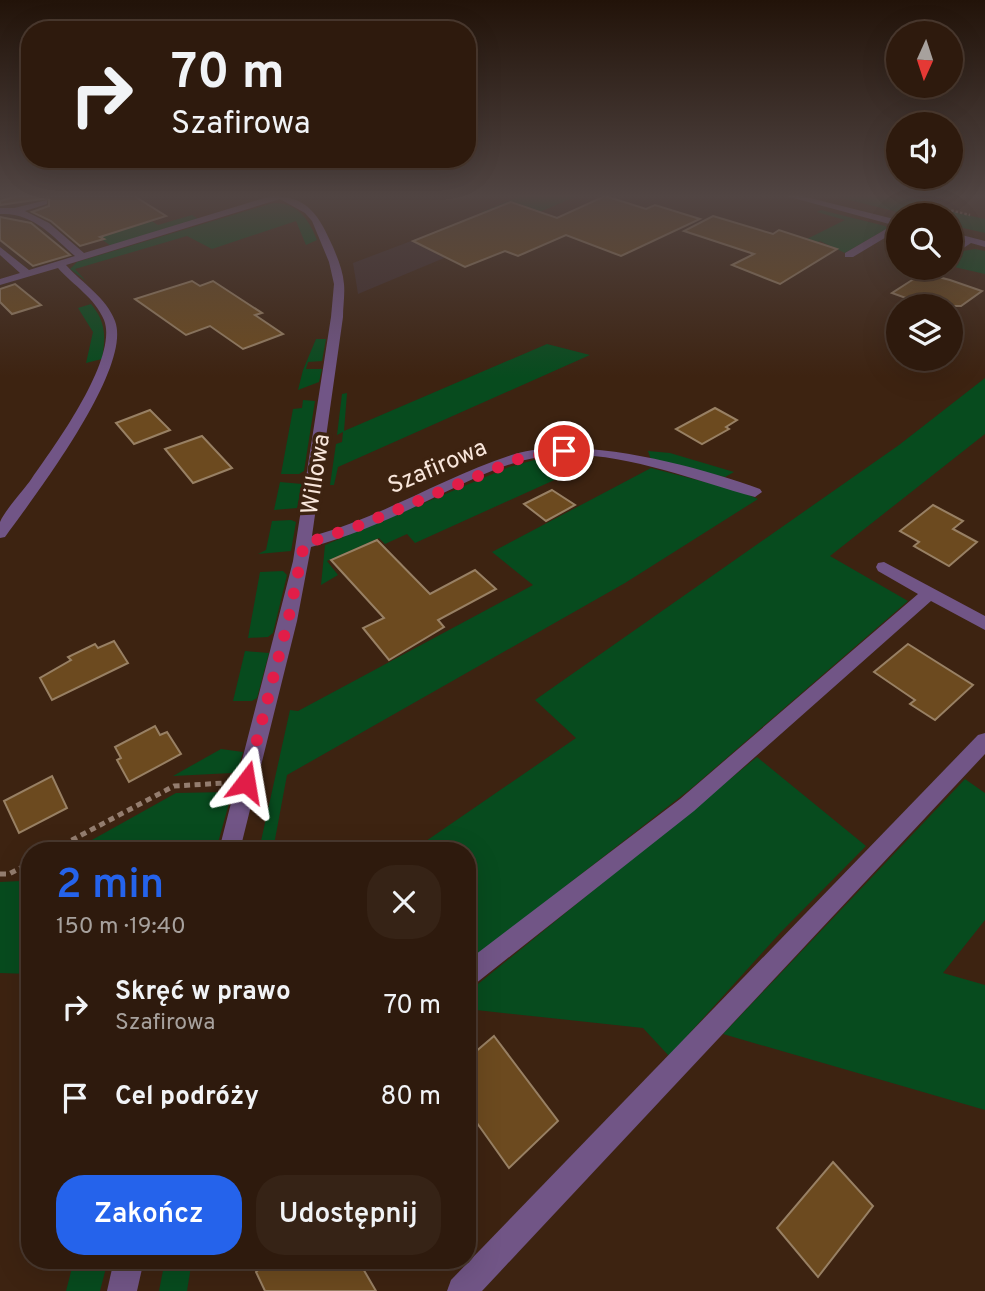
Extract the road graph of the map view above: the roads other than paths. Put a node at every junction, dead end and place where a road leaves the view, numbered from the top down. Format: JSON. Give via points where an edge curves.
{"nodes":[{"id":1,"x":7,"y":256,"type":"edge"},
{"id":2,"x":332,"y":256,"type":"edge"},
{"id":3,"x":83,"y":257,"type":"edge"},
{"id":4,"x":60,"y":264,"type":"junction"},
{"id":5,"x":28,"y":274,"type":"junction"},
{"id":6,"x":0,"y":282,"type":"edge"},
{"id":7,"x":755,"y":492,"type":"dead end"},
{"id":8,"x":0,"y":533,"type":"edge"},
{"id":9,"x":304,"y":544,"type":"junction"},
{"id":10,"x":884,"y":567,"type":"dead end"},
{"id":11,"x":930,"y":593,"type":"junction"},
{"id":12,"x":985,"y":624,"type":"edge"},
{"id":13,"x":985,"y":741,"type":"edge"},
{"id":14,"x":231,"y":842,"type":"edge"},
{"id":15,"x":476,"y":969,"type":"edge"},
{"id":16,"x":128,"y":1269,"type":"edge"},
{"id":17,"x":122,"y":1291,"type":"edge"},
{"id":18,"x":462,"y":1291,"type":"edge"}],
"edges":[{"from":1,"to":5,"type":"street"},
{"from":2,"to":9,"type":"street","name":"Willowa","via":[[339,284],[334,343]]},
{"from":3,"to":4,"type":"street"},
{"from":4,"to":5,"type":"street"},
{"from":4,"to":8,"type":"street","via":[[92,291],[105,310],[112,327],[111,345],[77,422]]},
{"from":5,"to":6,"type":"street"},
{"from":7,"to":9,"type":"street","name":"Szafirowa","via":[[606,454],[549,452],[505,463]]},
{"from":9,"to":14,"type":"street","name":"Willowa"},
{"from":10,"to":11,"type":"street"},
{"from":11,"to":12,"type":"street"},
{"from":11,"to":15,"type":"street","via":[[687,805]]},
{"from":13,"to":18,"type":"street"},
{"from":16,"to":17,"type":"street"}]}
